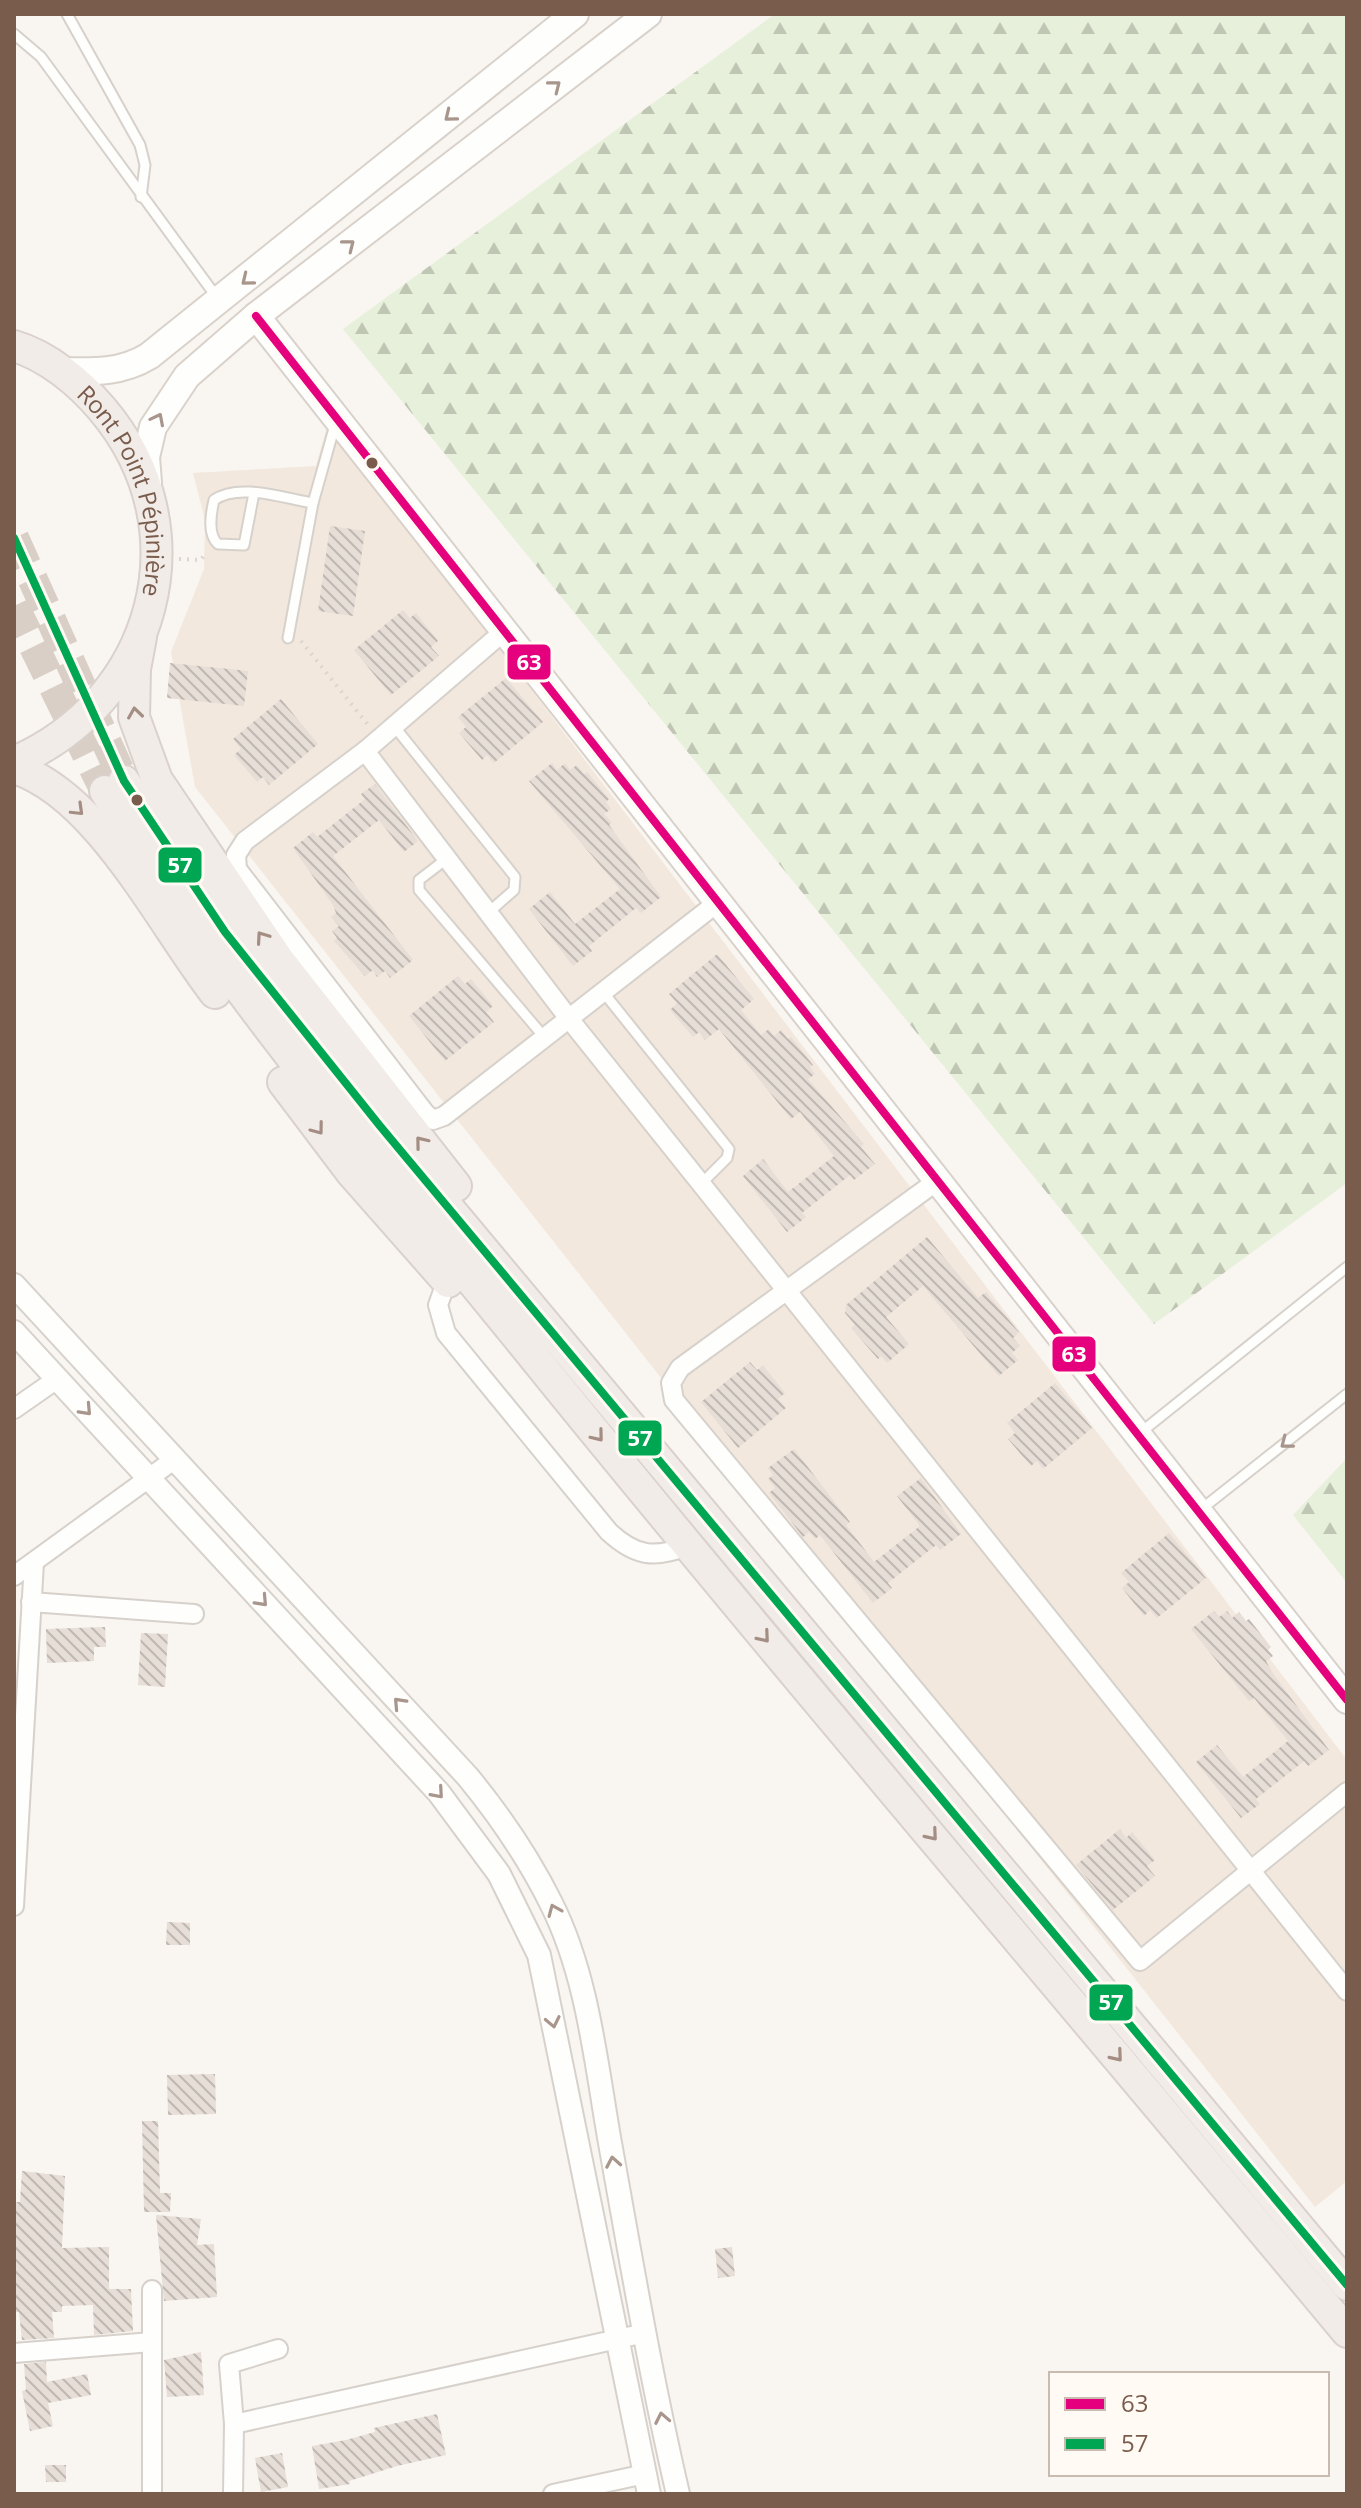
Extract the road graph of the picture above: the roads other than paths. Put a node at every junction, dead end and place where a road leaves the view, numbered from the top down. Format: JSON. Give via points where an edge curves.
{"nodes":[{"id":1,"x":67,"y":14,"type":"edge"},
{"id":2,"x":575,"y":14,"type":"edge"},
{"id":3,"x":648,"y":14,"type":"edge"},
{"id":4,"x":14,"y":34,"type":"edge"},
{"id":5,"x":141,"y":197,"type":"junction"},
{"id":6,"x":220,"y":302,"type":"junction"},
{"id":7,"x":256,"y":316,"type":"junction"},
{"id":8,"x":14,"y":346,"type":"edge"},
{"id":9,"x":61,"y":371,"type":"junction"},
{"id":10,"x":337,"y":418,"type":"junction"},
{"id":11,"x":254,"y":493,"type":"junction"},
{"id":12,"x":149,"y":495,"type":"junction"},
{"id":13,"x":313,"y":503,"type":"junction"},
{"id":14,"x":502,"y":633,"type":"junction"},
{"id":15,"x":141,"y":637,"type":"junction"},
{"id":16,"x":288,"y":638,"type":"road end"},
{"id":17,"x":394,"y":726,"type":"junction"},
{"id":18,"x":372,"y":745,"type":"junction"},
{"id":19,"x":14,"y":765,"type":"edge"},
{"id":20,"x":445,"y":860,"type":"junction"},
{"id":21,"x":717,"y":903,"type":"junction"},
{"id":22,"x":489,"y":912,"type":"junction"},
{"id":23,"x":604,"y":993,"type":"junction"},
{"id":24,"x":570,"y":1020,"type":"junction"},
{"id":25,"x":545,"y":1038,"type":"junction"},
{"id":26,"x":937,"y":1181,"type":"junction"},
{"id":27,"x":702,"y":1183,"type":"junction"},
{"id":28,"x":1347,"y":1267,"type":"edge"},
{"id":29,"x":447,"y":1280,"type":"junction"},
{"id":30,"x":14,"y":1285,"type":"edge"},
{"id":31,"x":788,"y":1292,"type":"junction"},
{"id":32,"x":14,"y":1332,"type":"edge"},
{"id":33,"x":549,"y":1376,"type":"junction"},
{"id":34,"x":57,"y":1379,"type":"junction"},
{"id":35,"x":1347,"y":1394,"type":"edge"},
{"id":36,"x":14,"y":1409,"type":"edge"},
{"id":37,"x":1137,"y":1435,"type":"junction"},
{"id":38,"x":653,"y":1450,"type":"junction"},
{"id":39,"x":175,"y":1459,"type":"junction"},
{"id":40,"x":150,"y":1480,"type":"junction"},
{"id":41,"x":1198,"y":1512,"type":"junction"},
{"id":42,"x":687,"y":1546,"type":"junction"},
{"id":43,"x":34,"y":1562,"type":"junction"},
{"id":44,"x":14,"y":1576,"type":"edge"},
{"id":45,"x":31,"y":1602,"type":"junction"},
{"id":46,"x":194,"y":1614,"type":"dead end"},
{"id":47,"x":1347,"y":1700,"type":"edge"},
{"id":48,"x":18,"y":1749,"type":"edge"},
{"id":49,"x":1347,"y":1792,"type":"edge"},
{"id":50,"x":1250,"y":1870,"type":"junction"},
{"id":51,"x":14,"y":1906,"type":"edge"},
{"id":52,"x":1347,"y":1991,"type":"edge"},
{"id":53,"x":1347,"y":2285,"type":"edge"},
{"id":54,"x":152,"y":2290,"type":"dead end"},
{"id":55,"x":1347,"y":2332,"type":"edge"},
{"id":56,"x":645,"y":2333,"type":"junction"},
{"id":57,"x":618,"y":2339,"type":"junction"},
{"id":58,"x":152,"y":2342,"type":"junction"},
{"id":59,"x":278,"y":2349,"type":"dead end"},
{"id":60,"x":14,"y":2353,"type":"edge"},
{"id":61,"x":234,"y":2424,"type":"junction"},
{"id":62,"x":647,"y":2484,"type":"edge"},
{"id":63,"x":152,"y":2494,"type":"edge"},
{"id":64,"x":233,"y":2494,"type":"edge"},
{"id":65,"x":553,"y":2494,"type":"edge"},
{"id":66,"x":678,"y":2494,"type":"edge"}],
"edges":[{"from":1,"to":5,"type":"lane","via":[[140,145],[145,165]]},
{"from":2,"to":6,"type":"main road","one_way":true},
{"from":7,"to":3,"type":"main road","one_way":true},
{"from":4,"to":5,"type":"lane","via":[[41,57]]},
{"from":5,"to":6,"type":"lane"},
{"from":6,"to":9,"type":"main road","via":[[131,367]]},
{"from":7,"to":10,"type":"main road"},
{"from":12,"to":7,"type":"main road","one_way":true,"via":[[146,457],[153,427],[169,398]]},
{"from":8,"to":9,"type":"highway","name":"Ront Point Pépinière"},
{"from":9,"to":12,"type":"highway","name":"Ront Point Pépinière","via":[[116,425],[136,458]]},
{"from":10,"to":13,"type":"lane"},
{"from":10,"to":14,"type":"main road"},
{"from":11,"to":11,"type":"lane","via":[[214,500],[213,540],[218,544],[244,545]]},
{"from":11,"to":13,"type":"lane"},
{"from":12,"to":15,"type":"highway","name":"Ront Point Pépinière","via":[[156,559],[152,602]]},
{"from":13,"to":16,"type":"lane"},
{"from":14,"to":17,"type":"street"},
{"from":14,"to":21,"type":"main road"},
{"from":15,"to":19,"type":"highway","name":"Ront Point Pépinière","via":[[121,675],[87,716]]},
{"from":38,"to":15,"type":"highway","one_way":true,"via":[[609,1374],[330,1028],[173,808],[146,756],[134,717]]},
{"from":17,"to":18,"type":"street"},
{"from":17,"to":22,"type":"lane","via":[[515,877],[514,890]]},
{"from":18,"to":20,"type":"street"},
{"from":18,"to":25,"type":"street","via":[[245,841],[236,855],[237,869],[433,1120]]},
{"from":19,"to":29,"type":"highway","one_way":true,"via":[[56,789],[100,832],[181,949],[351,1172]]},
{"from":20,"to":22,"type":"street"},
{"from":20,"to":25,"type":"lane","via":[[419,880],[419,890]]},
{"from":21,"to":23,"type":"street"},
{"from":21,"to":26,"type":"main road"},
{"from":22,"to":24,"type":"street"},
{"from":23,"to":24,"type":"street"},
{"from":23,"to":27,"type":"lane","via":[[729,1149],[727,1158]]},
{"from":24,"to":25,"type":"street"},
{"from":24,"to":27,"type":"street"},
{"from":26,"to":31,"type":"street"},
{"from":26,"to":37,"type":"main road"},
{"from":27,"to":31,"type":"street"},
{"from":28,"to":37,"type":"lane"},
{"from":29,"to":33,"type":"highway","via":[[502,1338]]},
{"from":29,"to":42,"type":"street","via":[[438,1305],[446,1333],[609,1532],[642,1555]]},
{"from":30,"to":39,"type":"street"},
{"from":31,"to":50,"type":"street"},
{"from":31,"to":50,"type":"street","via":[[676,1372],[670,1388],[677,1405],[1140,1961]]},
{"from":32,"to":34,"type":"street"},
{"from":33,"to":38,"type":"highway","via":[[259,1020],[158,878],[115,786],[276,998]]},
{"from":33,"to":42,"type":"highway","one_way":true},
{"from":34,"to":36,"type":"street"},
{"from":34,"to":40,"type":"street","one_way":true},
{"from":35,"to":41,"type":"lane","one_way":true},
{"from":37,"to":41,"type":"main road"},
{"from":38,"to":53,"type":"highway"},
{"from":39,"to":40,"type":"street"},
{"from":56,"to":39,"type":"street","one_way":true,"via":[[588,2020],[552,1904],[506,1823],[468,1777]]},
{"from":40,"to":43,"type":"street"},
{"from":40,"to":57,"type":"street","one_way":true,"via":[[439,1793],[499,1874],[539,1955]]},
{"from":41,"to":47,"type":"main road"},
{"from":42,"to":55,"type":"highway","one_way":true},
{"from":43,"to":44,"type":"street"},
{"from":43,"to":45,"type":"street"},
{"from":45,"to":46,"type":"street"},
{"from":45,"to":48,"type":"street"},
{"from":48,"to":51,"type":"street"},
{"from":49,"to":50,"type":"street"},
{"from":50,"to":52,"type":"street"},
{"from":54,"to":58,"type":"street"},
{"from":56,"to":57,"type":"street"},
{"from":66,"to":56,"type":"street","one_way":true},
{"from":57,"to":61,"type":"street"},
{"from":57,"to":62,"type":"street"},
{"from":58,"to":60,"type":"street"},
{"from":58,"to":63,"type":"street"},
{"from":59,"to":61,"type":"street","via":[[229,2364]]},
{"from":61,"to":64,"type":"street"},
{"from":62,"to":65,"type":"street"}]}
